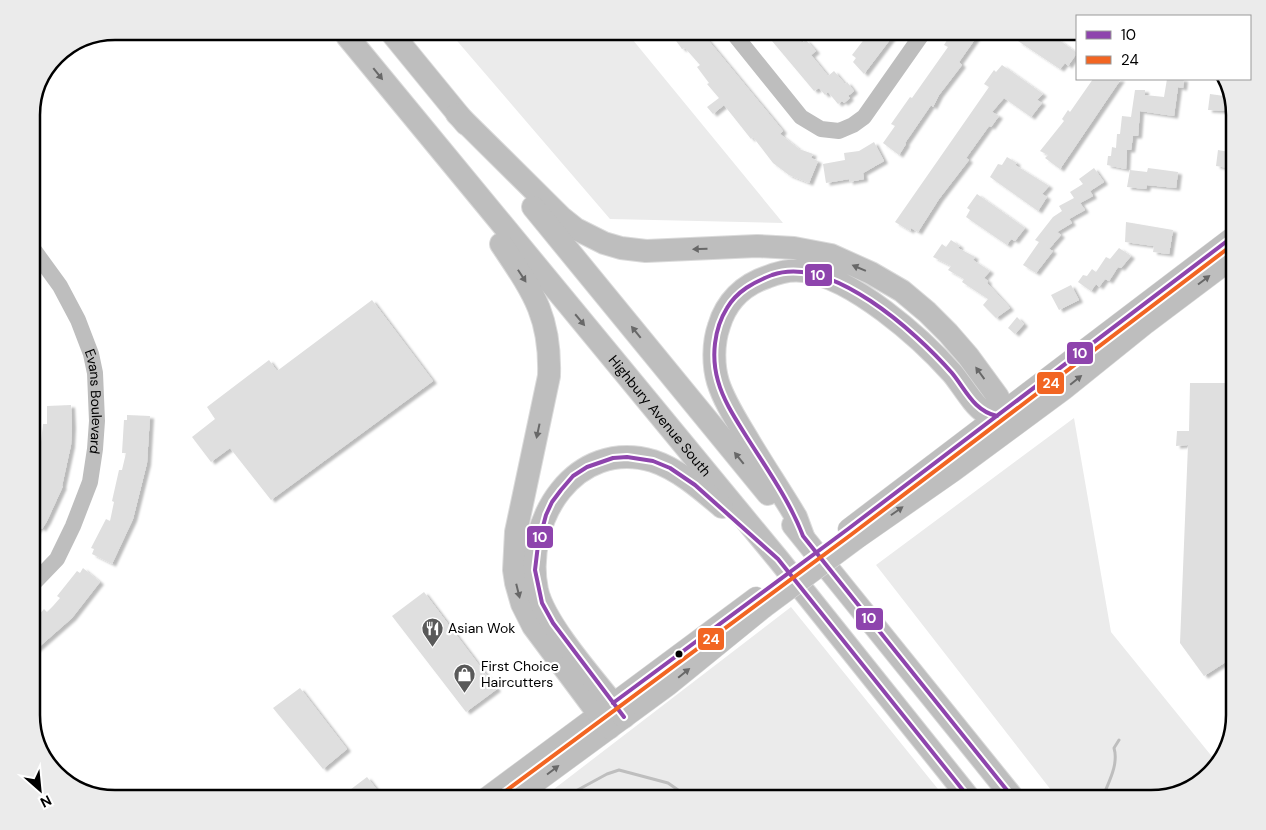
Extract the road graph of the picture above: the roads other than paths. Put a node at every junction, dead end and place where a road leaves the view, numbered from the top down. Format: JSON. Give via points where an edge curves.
{"nodes":[{"id":1,"x":350,"y":40,"type":"edge"},
{"id":2,"x":397,"y":40,"type":"edge"},
{"id":3,"x":739,"y":40,"type":"edge"},
{"id":4,"x":918,"y":40,"type":"edge"},
{"id":5,"x":457,"y":114,"type":"junction"},
{"id":6,"x":437,"y":148,"type":"junction"},
{"id":7,"x":1226,"y":242,"type":"edge"},
{"id":8,"x":40,"y":258,"type":"edge"},
{"id":9,"x":1226,"y":263,"type":"edge"},
{"id":10,"x":1003,"y":423,"type":"junction"},
{"id":11,"x":803,"y":536,"type":"junction"},
{"id":12,"x":778,"y":559,"type":"junction"},
{"id":13,"x":40,"y":577,"type":"edge"},
{"id":14,"x":611,"y":716,"type":"junction"},
{"id":15,"x":498,"y":790,"type":"edge"},
{"id":16,"x":525,"y":790,"type":"edge"},
{"id":17,"x":963,"y":790,"type":"edge"},
{"id":18,"x":1007,"y":790,"type":"edge"}],
"edges":[{"from":1,"to":6,"type":"highway","name":"Highbury Avenue South","one_way":true},
{"from":2,"to":5,"type":"highway"},
{"from":3,"to":4,"type":"street","via":[[801,117],[820,130],[839,131],[864,117]]},
{"from":10,"to":5,"type":"highway","one_way":true,"via":[[998,397],[948,333],[902,291],[871,273],[831,255],[794,248],[757,246],[646,251],[604,243],[576,229],[561,217]]},
{"from":11,"to":5,"type":"highway","one_way":true},
{"from":6,"to":12,"type":"highway","name":"Highbury Avenue South","one_way":true},
{"from":6,"to":14,"type":"highway","one_way":true,"via":[[526,282],[546,327],[550,376],[516,532],[514,570],[519,594],[532,626]]},
{"from":7,"to":10,"type":"main road"},
{"from":8,"to":13,"type":"street","name":"Evans Boulevard","via":[[60,286],[91,354],[97,421],[90,482],[57,559]]},
{"from":10,"to":9,"type":"main road","one_way":true},
{"from":10,"to":11,"type":"highway","via":[[982,411],[952,373],[885,311],[842,285],[817,274],[785,271],[745,287],[725,310],[716,334],[719,383],[731,411],[796,517]]},
{"from":10,"to":14,"type":"main road"},
{"from":11,"to":18,"type":"highway"},
{"from":12,"to":14,"type":"highway","via":[[696,485],[653,461],[613,458],[573,476],[546,515],[535,570],[538,590],[553,623]]},
{"from":12,"to":17,"type":"highway","name":"Highbury Avenue South"},
{"from":14,"to":15,"type":"main road"},
{"from":16,"to":14,"type":"main road","one_way":true}]}
